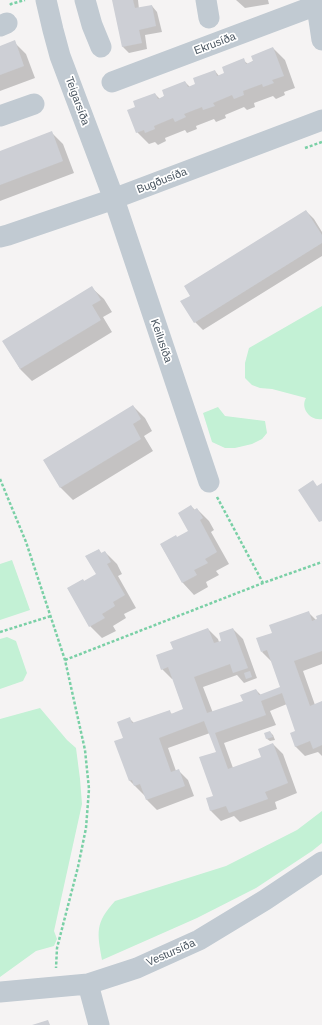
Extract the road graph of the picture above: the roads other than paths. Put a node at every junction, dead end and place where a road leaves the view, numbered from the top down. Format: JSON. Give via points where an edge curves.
{"nodes":[{"id":1,"x":46,"y":0,"type":"edge"},
{"id":2,"x":85,"y":0,"type":"edge"},
{"id":3,"x":317,"y":2,"type":"edge"},
{"id":4,"x":322,"y":40,"type":"edge"},
{"id":5,"x":101,"y":47,"type":"dead end"},
{"id":6,"x":112,"y":82,"type":"dead end"},
{"id":7,"x":34,"y":104,"type":"dead end"},
{"id":8,"x":0,"y":116,"type":"edge"},
{"id":9,"x":322,"y":120,"type":"edge"},
{"id":10,"x":114,"y":199,"type":"junction"},
{"id":11,"x":0,"y":237,"type":"edge"},
{"id":12,"x":209,"y":482,"type":"road end"},
{"id":13,"x":322,"y":862,"type":"edge"},
{"id":14,"x":88,"y":984,"type":"junction"},
{"id":15,"x":0,"y":992,"type":"edge"},
{"id":16,"x":99,"y":1025,"type":"edge"}],
"edges":[{"from":1,"to":10,"type":"street","name":"Teigarsíða","via":[[60,56]]},
{"from":2,"to":5,"type":"street"},
{"from":3,"to":4,"type":"street","name":"Ekrusíða"},
{"from":3,"to":6,"type":"street","name":"Ekrusíða"},
{"from":7,"to":8,"type":"street"},
{"from":9,"to":10,"type":"street","name":"Bugðusíða"},
{"from":10,"to":11,"type":"street","name":"Bugðusíða"},
{"from":10,"to":12,"type":"street","name":"Keilusíða"},
{"from":13,"to":14,"type":"street","name":"Vestursíða","via":[[199,940],[137,968]]},
{"from":14,"to":15,"type":"street","name":"Vestursíða"},
{"from":14,"to":16,"type":"street"}]}
